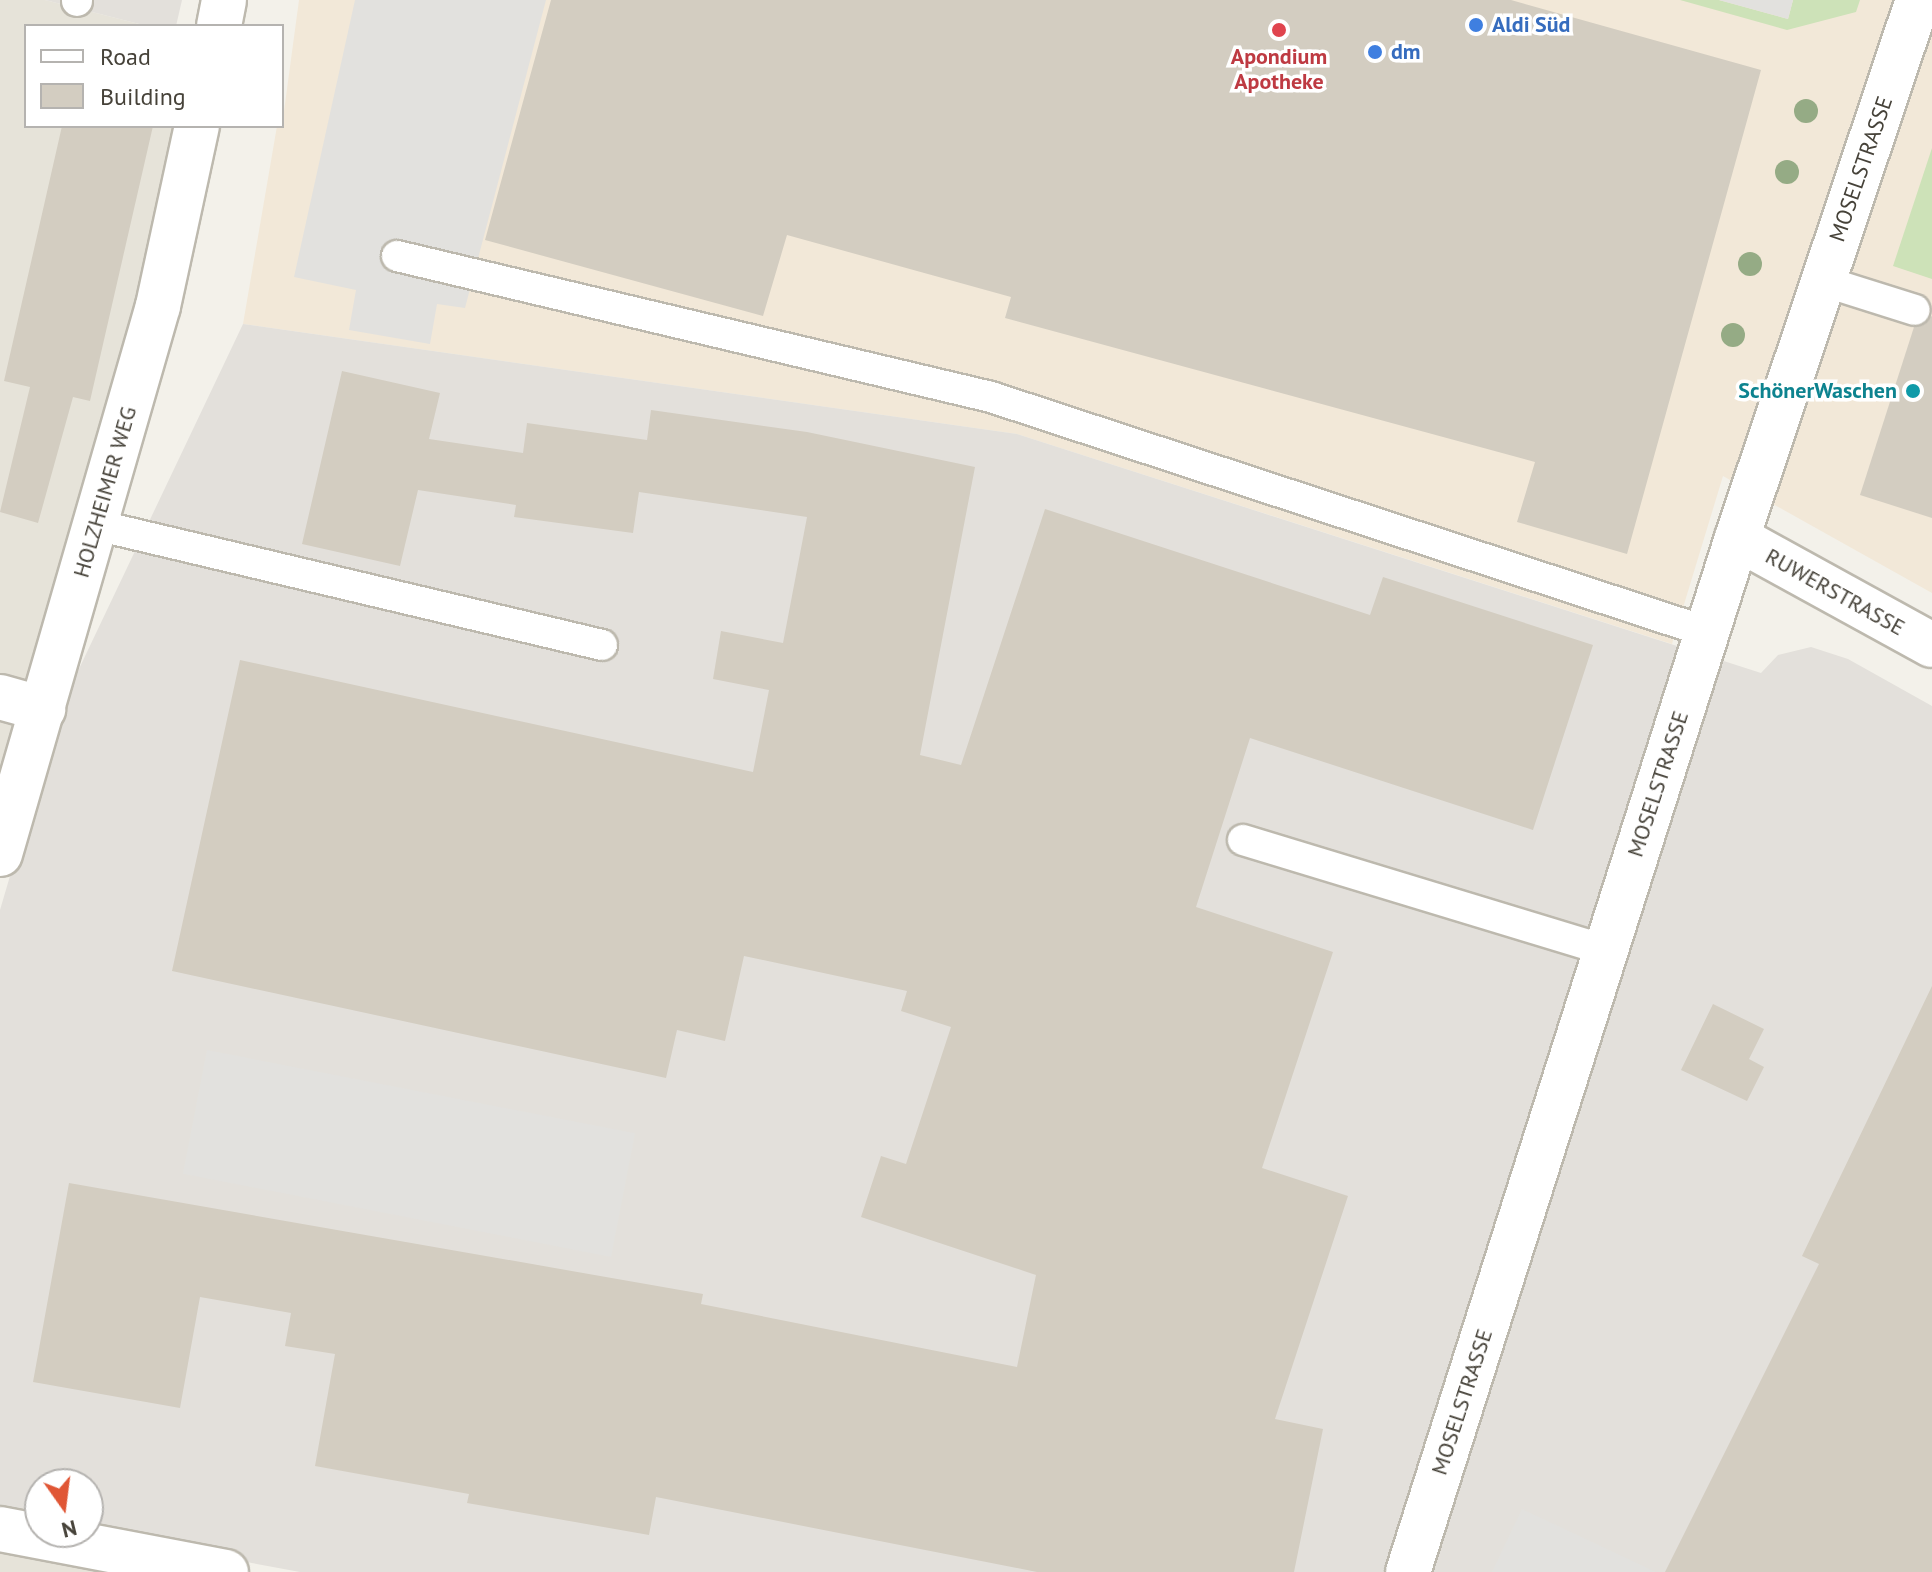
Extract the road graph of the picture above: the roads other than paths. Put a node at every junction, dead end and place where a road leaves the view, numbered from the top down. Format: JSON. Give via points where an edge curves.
{"nodes":[{"id":1,"x":224,"y":0,"type":"edge"},
{"id":2,"x":1918,"y":0,"type":"edge"},
{"id":3,"x":219,"y":24,"type":"edge"},
{"id":4,"x":197,"y":128,"type":"edge"},
{"id":5,"x":397,"y":256,"type":"dead end"},
{"id":6,"x":1823,"y":281,"type":"junction"},
{"id":7,"x":1915,"y":310,"type":"dead end"},
{"id":8,"x":96,"y":525,"type":"junction"},
{"id":9,"x":1737,"y":538,"type":"junction"},
{"id":10,"x":1707,"y":632,"type":"junction"},
{"id":11,"x":602,"y":645,"type":"dead end"},
{"id":12,"x":1932,"y":645,"type":"edge"},
{"id":13,"x":0,"y":697,"type":"edge"},
{"id":14,"x":43,"y":709,"type":"junction"},
{"id":15,"x":1243,"y":840,"type":"dead end"},
{"id":16,"x":0,"y":854,"type":"edge"},
{"id":17,"x":1605,"y":950,"type":"junction"},
{"id":18,"x":0,"y":1529,"type":"edge"},
{"id":19,"x":226,"y":1572,"type":"edge"},
{"id":20,"x":1408,"y":1572,"type":"edge"}],
"edges":[{"from":1,"to":3,"type":"street"},
{"from":2,"to":6,"type":"street","name":"MOSELSTRASSE"},
{"from":4,"to":8,"type":"street","name":"HOLZHEIMER WEG","via":[[158,306]]},
{"from":5,"to":10,"type":"lane","via":[[991,397]]},
{"from":6,"to":7,"type":"lane"},
{"from":6,"to":9,"type":"street","name":"MOSELSTRASSE"},
{"from":8,"to":11,"type":"lane"},
{"from":8,"to":14,"type":"street","name":"HOLZHEIMER WEG"},
{"from":9,"to":10,"type":"street","name":"MOSELSTRASSE"},
{"from":9,"to":12,"type":"street","name":"RUWERSTRASSE"},
{"from":10,"to":17,"type":"street","name":"MOSELSTRASSE"},
{"from":13,"to":14,"type":"street"},
{"from":14,"to":16,"type":"street","name":"HOLZHEIMER WEG"},
{"from":15,"to":17,"type":"lane"},
{"from":17,"to":20,"type":"street","name":"MOSELSTRASSE"},
{"from":18,"to":19,"type":"street"}]}
